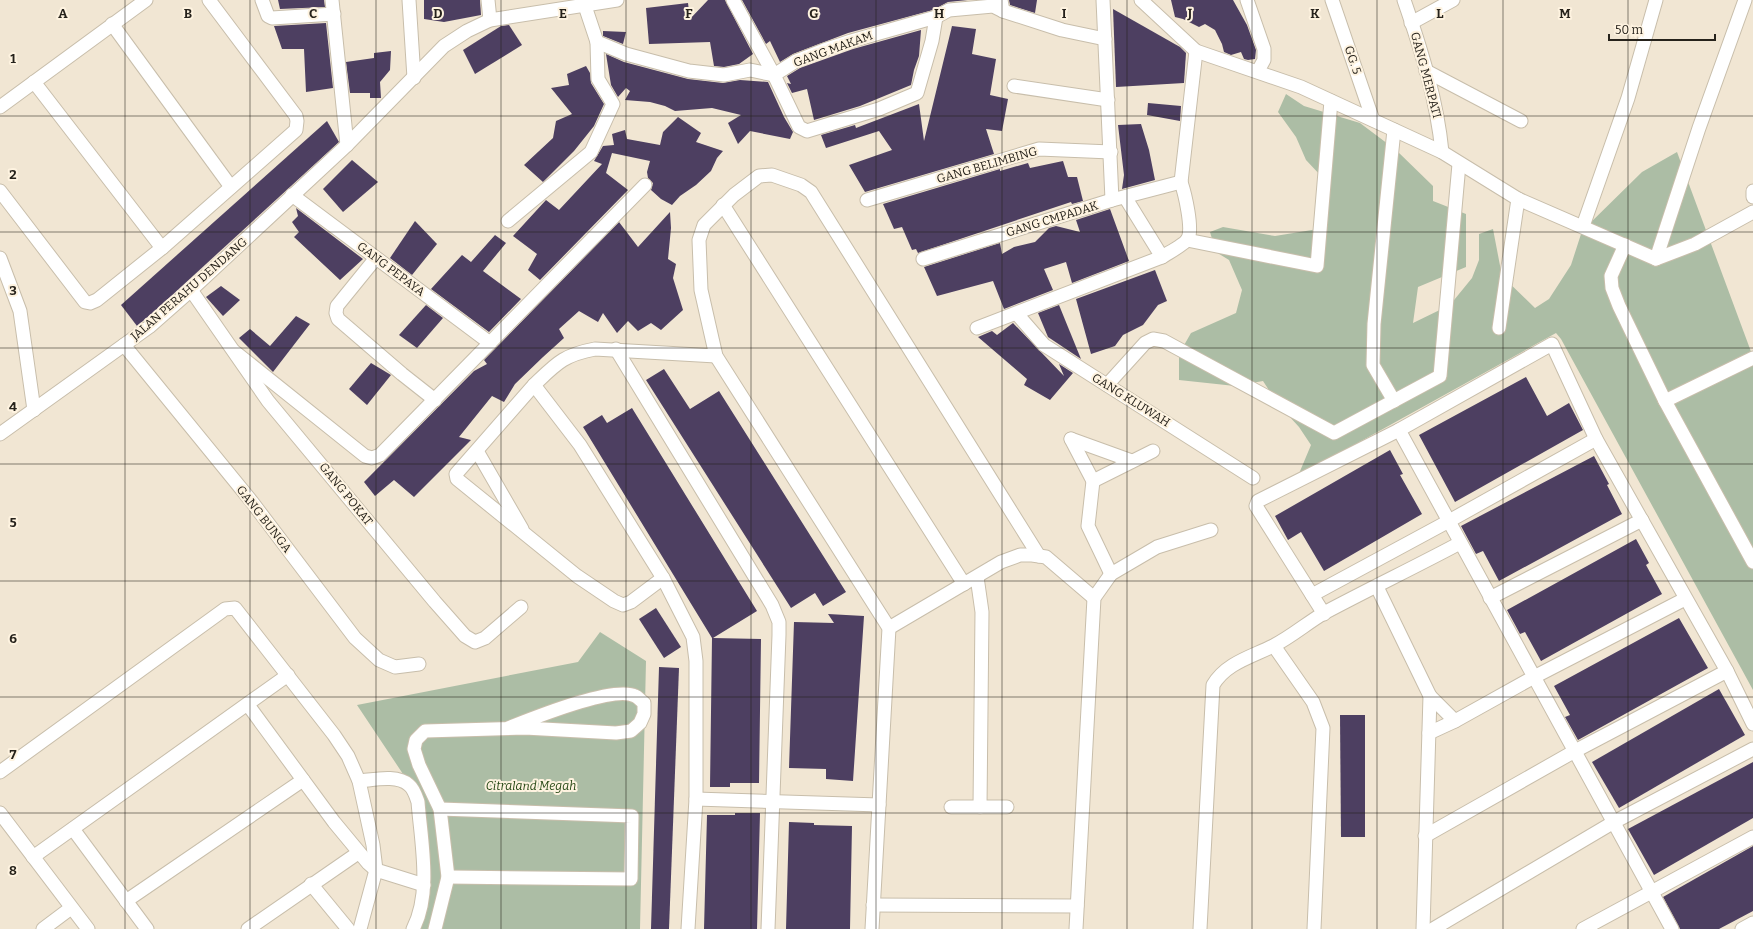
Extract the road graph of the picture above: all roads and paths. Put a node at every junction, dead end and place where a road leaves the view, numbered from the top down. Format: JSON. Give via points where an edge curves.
{"nodes":[{"id":1,"x":146,"y":0,"type":"edge"},
{"id":2,"x":209,"y":0,"type":"edge"},
{"id":3,"x":262,"y":0,"type":"edge"},
{"id":4,"x":332,"y":0,"type":"edge"},
{"id":5,"x":409,"y":0,"type":"edge"},
{"id":6,"x":488,"y":0,"type":"edge"},
{"id":7,"x":616,"y":0,"type":"edge"},
{"id":8,"x":733,"y":0,"type":"edge"},
{"id":9,"x":1103,"y":0,"type":"edge"},
{"id":10,"x":1141,"y":0,"type":"edge"},
{"id":11,"x":1247,"y":0,"type":"edge"},
{"id":12,"x":1332,"y":0,"type":"edge"},
{"id":13,"x":1404,"y":0,"type":"edge"},
{"id":14,"x":1453,"y":0,"type":"edge"},
{"id":15,"x":1656,"y":0,"type":"edge"},
{"id":16,"x":1745,"y":0,"type":"edge"},
{"id":17,"x":1002,"y":5,"type":"edge"},
{"id":18,"x":1152,"y":5,"type":"edge"},
{"id":19,"x":585,"y":6,"type":"junction"},
{"id":20,"x":334,"y":14,"type":"junction"},
{"id":21,"x":936,"y":17,"type":"junction"},
{"id":22,"x":490,"y":20,"type":"junction"},
{"id":23,"x":1411,"y":23,"type":"junction"},
{"id":24,"x":112,"y":24,"type":"junction"},
{"id":25,"x":1105,"y":39,"type":"junction"},
{"id":26,"x":597,"y":42,"type":"junction"},
{"id":27,"x":1196,"y":51,"type":"junction"},
{"id":28,"x":1258,"y":71,"type":"junction"},
{"id":29,"x":1426,"y":71,"type":"junction"},
{"id":30,"x":774,"y":75,"type":"junction"},
{"id":31,"x":414,"y":78,"type":"junction"},
{"id":32,"x":34,"y":82,"type":"junction"},
{"id":33,"x":1014,"y":86,"type":"dead end"},
{"id":34,"x":1108,"y":100,"type":"junction"},
{"id":35,"x":1331,"y":101,"type":"junction"},
{"id":36,"x":0,"y":108,"type":"edge"},
{"id":37,"x":1373,"y":120,"type":"junction"},
{"id":38,"x":1521,"y":121,"type":"dead end"},
{"id":39,"x":1394,"y":130,"type":"junction"},
{"id":40,"x":347,"y":145,"type":"junction"},
{"id":41,"x":1111,"y":152,"type":"junction"},
{"id":42,"x":1442,"y":152,"type":"junction"},
{"id":43,"x":1459,"y":164,"type":"junction"},
{"id":44,"x":1181,"y":182,"type":"junction"},
{"id":45,"x":645,"y":185,"type":"dead end"},
{"id":46,"x":231,"y":187,"type":"junction"},
{"id":47,"x":0,"y":191,"type":"edge"},
{"id":48,"x":1753,"y":191,"type":"edge"},
{"id":49,"x":292,"y":195,"type":"junction"},
{"id":50,"x":1125,"y":197,"type":"junction"},
{"id":51,"x":1753,"y":197,"type":"edge"},
{"id":52,"x":1518,"y":199,"type":"junction"},
{"id":53,"x":867,"y":200,"type":"dead end"},
{"id":54,"x":1112,"y":200,"type":"junction"},
{"id":55,"x":723,"y":205,"type":"junction"},
{"id":56,"x":1753,"y":212,"type":"edge"},
{"id":57,"x":508,"y":221,"type":"dead end"},
{"id":58,"x":1583,"y":226,"type":"junction"},
{"id":59,"x":1187,"y":240,"type":"junction"},
{"id":60,"x":1625,"y":245,"type":"junction"},
{"id":61,"x":162,"y":248,"type":"junction"},
{"id":62,"x":1162,"y":257,"type":"junction"},
{"id":63,"x":0,"y":258,"type":"edge"},
{"id":64,"x":376,"y":258,"type":"junction"},
{"id":65,"x":1656,"y":259,"type":"junction"},
{"id":66,"x":923,"y":260,"type":"dead end"},
{"id":67,"x":191,"y":290,"type":"junction"},
{"id":68,"x":1017,"y":314,"type":"junction"},
{"id":69,"x":977,"y":328,"type":"dead end"},
{"id":70,"x":1500,"y":328,"type":"dead end"},
{"id":71,"x":490,"y":343,"type":"junction"},
{"id":72,"x":124,"y":345,"type":"junction"},
{"id":73,"x":616,"y":349,"type":"junction"},
{"id":74,"x":235,"y":352,"type":"junction"},
{"id":75,"x":716,"y":356,"type":"junction"},
{"id":76,"x":1753,"y":358,"type":"edge"},
{"id":77,"x":534,"y":385,"type":"junction"},
{"id":78,"x":1107,"y":385,"type":"junction"},
{"id":79,"x":281,"y":389,"type":"junction"},
{"id":80,"x":435,"y":400,"type":"junction"},
{"id":81,"x":268,"y":401,"type":"junction"},
{"id":82,"x":1394,"y":401,"type":"junction"},
{"id":83,"x":1666,"y":401,"type":"junction"},
{"id":84,"x":34,"y":410,"type":"junction"},
{"id":85,"x":1399,"y":430,"type":"junction"},
{"id":86,"x":0,"y":434,"type":"edge"},
{"id":87,"x":1596,"y":438,"type":"junction"},
{"id":88,"x":477,"y":451,"type":"junction"},
{"id":89,"x":1154,"y":451,"type":"dead end"},
{"id":90,"x":1132,"y":461,"type":"junction"},
{"id":91,"x":1253,"y":478,"type":"dead end"},
{"id":92,"x":1093,"y":481,"type":"junction"},
{"id":93,"x":1642,"y":520,"type":"junction"},
{"id":94,"x":1449,"y":521,"type":"junction"},
{"id":95,"x":1211,"y":530,"type":"dead end"},
{"id":96,"x":526,"y":536,"type":"junction"},
{"id":97,"x":1460,"y":543,"type":"junction"},
{"id":98,"x":1039,"y":556,"type":"junction"},
{"id":99,"x":1753,"y":562,"type":"edge"},
{"id":100,"x":1111,"y":574,"type":"junction"},
{"id":101,"x":977,"y":577,"type":"junction"},
{"id":102,"x":663,"y":578,"type":"junction"},
{"id":103,"x":964,"y":584,"type":"junction"},
{"id":104,"x":1377,"y":587,"type":"junction"},
{"id":105,"x":1312,"y":595,"type":"junction"},
{"id":106,"x":1094,"y":598,"type":"junction"},
{"id":107,"x":1490,"y":598,"type":"junction"},
{"id":108,"x":1685,"y":599,"type":"junction"},
{"id":109,"x":521,"y":607,"type":"dead end"},
{"id":110,"x":1324,"y":614,"type":"junction"},
{"id":111,"x":889,"y":628,"type":"junction"},
{"id":112,"x":1274,"y":646,"type":"junction"},
{"id":113,"x":419,"y":664,"type":"dead end"},
{"id":114,"x":1727,"y":671,"type":"junction"},
{"id":115,"x":288,"y":676,"type":"junction"},
{"id":116,"x":1534,"y":677,"type":"junction"},
{"id":117,"x":1430,"y":696,"type":"junction"},
{"id":118,"x":248,"y":705,"type":"junction"},
{"id":119,"x":1455,"y":721,"type":"junction"},
{"id":120,"x":1753,"y":724,"type":"edge"},
{"id":121,"x":508,"y":728,"type":"junction"},
{"id":122,"x":1429,"y":733,"type":"junction"},
{"id":123,"x":1753,"y":749,"type":"edge"},
{"id":124,"x":1575,"y":752,"type":"junction"},
{"id":125,"x":0,"y":772,"type":"edge"},
{"id":126,"x":303,"y":780,"type":"junction"},
{"id":127,"x":358,"y":781,"type":"junction"},
{"id":128,"x":696,"y":800,"type":"junction"},
{"id":129,"x":773,"y":802,"type":"junction"},
{"id":130,"x":879,"y":805,"type":"junction"},
{"id":131,"x":951,"y":807,"type":"dead end"},
{"id":132,"x":980,"y":807,"type":"junction"},
{"id":133,"x":1006,"y":807,"type":"dead end"},
{"id":134,"x":440,"y":809,"type":"junction"},
{"id":135,"x":0,"y":813,"type":"edge"},
{"id":136,"x":1614,"y":822,"type":"junction"},
{"id":137,"x":73,"y":829,"type":"junction"},
{"id":138,"x":1425,"y":836,"type":"junction"},
{"id":139,"x":1753,"y":837,"type":"edge"},
{"id":140,"x":358,"y":852,"type":"junction"},
{"id":141,"x":33,"y":857,"type":"junction"},
{"id":142,"x":376,"y":870,"type":"junction"},
{"id":143,"x":448,"y":877,"type":"junction"},
{"id":144,"x":311,"y":884,"type":"junction"},
{"id":145,"x":424,"y":885,"type":"junction"},
{"id":146,"x":1652,"y":891,"type":"junction"},
{"id":147,"x":126,"y":901,"type":"junction"},
{"id":148,"x":873,"y":905,"type":"junction"},
{"id":149,"x":1077,"y":906,"type":"junction"},
{"id":150,"x":71,"y":908,"type":"junction"},
{"id":151,"x":1753,"y":924,"type":"edge"},
{"id":152,"x":43,"y":929,"type":"edge"},
{"id":153,"x":88,"y":929,"type":"edge"},
{"id":154,"x":147,"y":929,"type":"edge"},
{"id":155,"x":248,"y":929,"type":"edge"},
{"id":156,"x":348,"y":929,"type":"edge"},
{"id":157,"x":360,"y":929,"type":"edge"},
{"id":158,"x":413,"y":929,"type":"edge"},
{"id":159,"x":435,"y":929,"type":"edge"},
{"id":160,"x":688,"y":929,"type":"edge"},
{"id":161,"x":768,"y":929,"type":"edge"},
{"id":162,"x":872,"y":929,"type":"edge"},
{"id":163,"x":1076,"y":929,"type":"edge"},
{"id":164,"x":1200,"y":929,"type":"edge"},
{"id":165,"x":1314,"y":929,"type":"edge"},
{"id":166,"x":1423,"y":929,"type":"edge"},
{"id":167,"x":1433,"y":929,"type":"edge"},
{"id":168,"x":1583,"y":929,"type":"edge"},
{"id":169,"x":1672,"y":929,"type":"edge"},
{"id":170,"x":1742,"y":929,"type":"edge"}],
"edges":[{"from":1,"to":24,"type":"street"},
{"from":2,"to":46,"type":"street","via":[[296,116],[297,122],[296,130]]},
{"from":3,"to":20,"type":"street","via":[[268,16],[272,18]]},
{"from":4,"to":20,"type":"street"},
{"from":5,"to":31,"type":"street"},
{"from":6,"to":22,"type":"street"},
{"from":7,"to":19,"type":"street","name":"JALAN PERAHU DENDANG"},
{"from":8,"to":30,"type":"street"},
{"from":9,"to":25,"type":"street"},
{"from":10,"to":18,"type":"street"},
{"from":11,"to":28,"type":"street","via":[[1264,49],[1264,60]]},
{"from":12,"to":37,"type":"street","name":"GG. 5"},
{"from":13,"to":23,"type":"street","name":"GANG MERPATI"},
{"from":14,"to":23,"type":"street"},
{"from":15,"to":58,"type":"street","via":[[1628,98]]},
{"from":16,"to":65,"type":"street"},
{"from":17,"to":21,"type":"street","name":"GANG MAKAM","via":[[949,10]]},
{"from":17,"to":25,"type":"street","name":"GANG MAKAM","via":[[1062,30]]},
{"from":18,"to":27,"type":"street"},
{"from":19,"to":22,"type":"street","name":"JALAN PERAHU DENDANG"},
{"from":19,"to":26,"type":"street"},
{"from":20,"to":40,"type":"street"},
{"from":21,"to":30,"type":"street","name":"GANG MAKAM","via":[[824,50],[796,61]]},
{"from":21,"to":30,"type":"street","via":[[917,94],[879,109],[804,131],[799,127]]},
{"from":22,"to":31,"type":"street","name":"JALAN PERAHU DENDANG","via":[[444,46]]},
{"from":23,"to":29,"type":"street","name":"GANG MERPATI"},
{"from":24,"to":32,"type":"street"},
{"from":24,"to":46,"type":"street"},
{"from":25,"to":34,"type":"street"},
{"from":26,"to":30,"type":"street","via":[[626,54],[689,71],[724,75],[750,70]]},
{"from":26,"to":57,"type":"street","via":[[598,79],[613,104],[591,152]]},
{"from":27,"to":28,"type":"street"},
{"from":27,"to":44,"type":"street"},
{"from":28,"to":35,"type":"street"},
{"from":29,"to":38,"type":"street"},
{"from":29,"to":42,"type":"street","name":"GANG MERPATI","via":[[1438,117]]},
{"from":31,"to":40,"type":"street","name":"JALAN PERAHU DENDANG"},
{"from":32,"to":36,"type":"street"},
{"from":32,"to":61,"type":"street"},
{"from":33,"to":34,"type":"street"},
{"from":34,"to":41,"type":"street"},
{"from":35,"to":37,"type":"street"},
{"from":35,"to":59,"type":"street","via":[[1317,266]]},
{"from":37,"to":39,"type":"street"},
{"from":39,"to":42,"type":"street"},
{"from":39,"to":82,"type":"street","via":[[1374,324],[1373,365]]},
{"from":40,"to":49,"type":"street","name":"JALAN PERAHU DENDANG"},
{"from":41,"to":53,"type":"street","name":"GANG BELIMBING","via":[[1039,149]]},
{"from":41,"to":54,"type":"street"},
{"from":42,"to":43,"type":"street"},
{"from":43,"to":52,"type":"street"},
{"from":43,"to":82,"type":"street","via":[[1440,376]]},
{"from":44,"to":50,"type":"street","name":"GANG CMPADAK"},
{"from":44,"to":59,"type":"street","via":[[1187,199]]},
{"from":45,"to":71,"type":"street"},
{"from":46,"to":61,"type":"street"},
{"from":47,"to":61,"type":"street","via":[[87,303],[97,300]]},
{"from":48,"to":51,"type":"street"},
{"from":49,"to":64,"type":"street","name":"GANG PEPAYA"},
{"from":49,"to":67,"type":"street","name":"JALAN PERAHU DENDANG"},
{"from":50,"to":54,"type":"street","name":"GANG CMPADAK"},
{"from":50,"to":62,"type":"street"},
{"from":52,"to":58,"type":"street"},
{"from":52,"to":70,"type":"street"},
{"from":54,"to":66,"type":"street","name":"GANG CMPADAK"},
{"from":55,"to":75,"type":"street","via":[[704,225],[699,240],[701,290]]},
{"from":55,"to":98,"type":"street","via":[[759,176],[772,175],[801,185],[811,192]]},
{"from":55,"to":103,"type":"street"},
{"from":56,"to":65,"type":"street","via":[[1695,244]]},
{"from":58,"to":60,"type":"street"},
{"from":59,"to":62,"type":"street"},
{"from":60,"to":65,"type":"street"},
{"from":60,"to":83,"type":"street","via":[[1613,269],[1612,288]]},
{"from":62,"to":68,"type":"street"},
{"from":63,"to":84,"type":"street","via":[[20,311]]},
{"from":64,"to":71,"type":"street","name":"GANG PEPAYA"},
{"from":64,"to":80,"type":"street","via":[[337,306],[338,319]]},
{"from":67,"to":72,"type":"street","name":"JALAN PERAHU DENDANG"},
{"from":67,"to":74,"type":"street","name":"GANG POKAT"},
{"from":68,"to":69,"type":"street"},
{"from":68,"to":78,"type":"street","name":"GANG KLUWAH","via":[[1044,345]]},
{"from":71,"to":80,"type":"street"},
{"from":72,"to":84,"type":"street","name":"JALAN PERAHU DENDANG"},
{"from":72,"to":113,"type":"street","name":"GANG BUNGA","via":[[252,502],[355,638],[379,660],[395,667]]},
{"from":73,"to":75,"type":"street"},
{"from":73,"to":77,"type":"street","via":[[578,352],[559,361]]},
{"from":73,"to":129,"type":"street","via":[[772,605],[779,622]]},
{"from":74,"to":79,"type":"street"},
{"from":74,"to":81,"type":"street","name":"GANG POKAT"},
{"from":75,"to":111,"type":"street"},
{"from":76,"to":83,"type":"street"},
{"from":77,"to":88,"type":"street"},
{"from":77,"to":102,"type":"street","via":[[580,445]]},
{"from":78,"to":82,"type":"street","via":[[1138,348],[1153,339],[1164,341],[1334,433]]},
{"from":78,"to":91,"type":"street","name":"GANG KLUWAH"},
{"from":79,"to":80,"type":"street","via":[[365,456],[372,458],[380,454]]},
{"from":79,"to":81,"type":"street"},
{"from":81,"to":109,"type":"street","name":"GANG POKAT","via":[[465,636],[475,642],[485,638]]},
{"from":83,"to":99,"type":"street"},
{"from":84,"to":86,"type":"street","name":"JALAN PERAHU DENDANG"},
{"from":85,"to":87,"type":"street","via":[[1552,344]]},
{"from":85,"to":94,"type":"street"},
{"from":85,"to":105,"type":"street","via":[[1259,499],[1256,503]]},
{"from":87,"to":93,"type":"street"},
{"from":87,"to":94,"type":"street"},
{"from":88,"to":96,"type":"street"},
{"from":88,"to":96,"type":"street","via":[[456,474],[457,480]]},
{"from":89,"to":90,"type":"street"},
{"from":90,"to":92,"type":"street"},
{"from":90,"to":92,"type":"street","via":[[1071,439]]},
{"from":92,"to":100,"type":"street","via":[[1088,526]]},
{"from":93,"to":107,"type":"street"},
{"from":93,"to":108,"type":"street"},
{"from":94,"to":97,"type":"street"},
{"from":94,"to":105,"type":"street"},
{"from":95,"to":100,"type":"street","via":[[1157,547]]},
{"from":96,"to":102,"type":"street","via":[[577,576],[623,604],[631,602]]},
{"from":97,"to":104,"type":"street"},
{"from":97,"to":107,"type":"street"},
{"from":98,"to":101,"type":"street","via":[[1020,555],[1001,562]]},
{"from":98,"to":106,"type":"street","via":[[1046,557]]},
{"from":100,"to":106,"type":"street"},
{"from":101,"to":103,"type":"street"},
{"from":101,"to":132,"type":"street","via":[[982,612]]},
{"from":102,"to":128,"type":"street","via":[[693,636],[696,661]]},
{"from":103,"to":111,"type":"street"},
{"from":104,"to":110,"type":"street"},
{"from":104,"to":117,"type":"street"},
{"from":105,"to":110,"type":"street"},
{"from":106,"to":149,"type":"street"},
{"from":107,"to":116,"type":"street"},
{"from":108,"to":114,"type":"street"},
{"from":108,"to":116,"type":"street"},
{"from":110,"to":112,"type":"street"},
{"from":111,"to":130,"type":"street"},
{"from":112,"to":164,"type":"street","via":[[1225,670],[1213,685]]},
{"from":112,"to":165,"type":"street","via":[[1313,702],[1322,728]]},
{"from":114,"to":120,"type":"street"},
{"from":114,"to":124,"type":"street"},
{"from":115,"to":118,"type":"street"},
{"from":115,"to":125,"type":"street","via":[[238,611],[228,607]]},
{"from":115,"to":127,"type":"street","via":[[345,751]]},
{"from":116,"to":119,"type":"street"},
{"from":116,"to":124,"type":"street"},
{"from":117,"to":119,"type":"street"},
{"from":117,"to":122,"type":"street"},
{"from":118,"to":126,"type":"street"},
{"from":118,"to":137,"type":"street"},
{"from":119,"to":122,"type":"street"},
{"from":121,"to":121,"type":"street","via":[[545,713],[612,694],[634,695],[644,703],[644,714],[640,723],[631,731],[616,733]]},
{"from":121,"to":134,"type":"street","via":[[425,731],[416,740],[414,749],[419,765]]},
{"from":122,"to":138,"type":"street"},
{"from":123,"to":136,"type":"street"},
{"from":124,"to":136,"type":"street"},
{"from":124,"to":138,"type":"street"},
{"from":126,"to":140,"type":"street"},
{"from":126,"to":147,"type":"street"},
{"from":127,"to":142,"type":"street","via":[[373,845]]},
{"from":127,"to":145,"type":"street","via":[[388,778],[400,780],[414,790],[418,802]]},
{"from":128,"to":129,"type":"street"},
{"from":128,"to":160,"type":"street"},
{"from":129,"to":130,"type":"street"},
{"from":129,"to":161,"type":"street"},
{"from":130,"to":148,"type":"street"},
{"from":131,"to":132,"type":"street"},
{"from":132,"to":133,"type":"street"},
{"from":134,"to":143,"type":"street"},
{"from":134,"to":143,"type":"street","via":[[632,816],[631,879]]},
{"from":135,"to":141,"type":"street"},
{"from":136,"to":146,"type":"street"},
{"from":136,"to":167,"type":"street"},
{"from":137,"to":141,"type":"street"},
{"from":137,"to":147,"type":"street"},
{"from":138,"to":166,"type":"street"},
{"from":139,"to":146,"type":"street"},
{"from":140,"to":142,"type":"street"},
{"from":140,"to":144,"type":"street"},
{"from":141,"to":150,"type":"street"},
{"from":142,"to":145,"type":"street"},
{"from":142,"to":157,"type":"street"},
{"from":143,"to":159,"type":"street"},
{"from":144,"to":155,"type":"street"},
{"from":144,"to":156,"type":"street"},
{"from":145,"to":158,"type":"street","via":[[420,914]]},
{"from":146,"to":168,"type":"street"},
{"from":146,"to":169,"type":"street"},
{"from":147,"to":154,"type":"street"},
{"from":148,"to":149,"type":"street"},
{"from":148,"to":162,"type":"street"},
{"from":149,"to":163,"type":"street"},
{"from":150,"to":152,"type":"street"},
{"from":150,"to":153,"type":"street"},
{"from":151,"to":170,"type":"street"}]}
